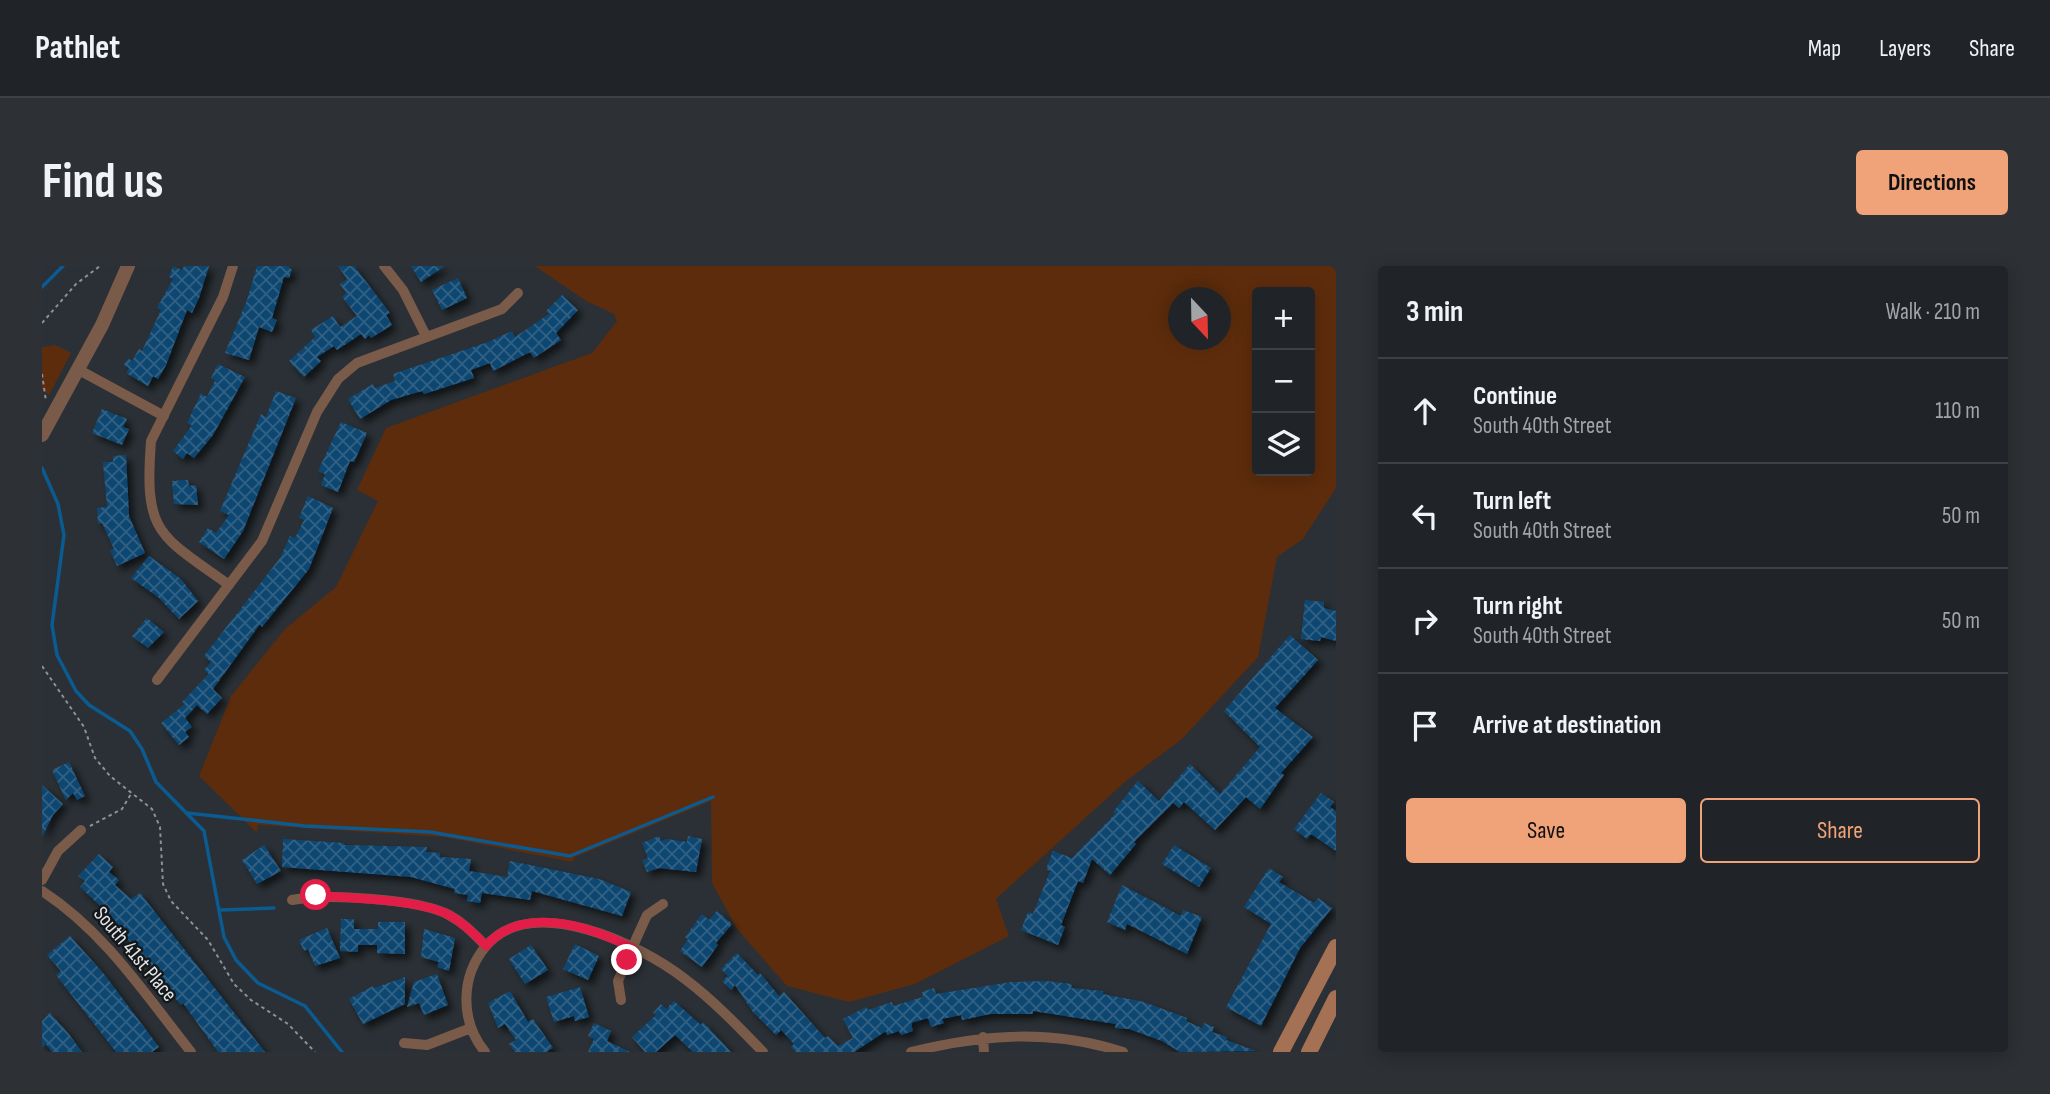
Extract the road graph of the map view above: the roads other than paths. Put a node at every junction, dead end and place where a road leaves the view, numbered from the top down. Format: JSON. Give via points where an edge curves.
{"nodes":[{"id":1,"x":128,"y":266,"type":"edge"},
{"id":2,"x":233,"y":266,"type":"edge"},
{"id":3,"x":384,"y":266,"type":"edge"},
{"id":4,"x":518,"y":293,"type":"dead end"},
{"id":5,"x":426,"y":337,"type":"junction"},
{"id":6,"x":79,"y":370,"type":"junction"},
{"id":7,"x":164,"y":416,"type":"junction"},
{"id":8,"x":42,"y":435,"type":"edge"},
{"id":9,"x":229,"y":586,"type":"junction"},
{"id":10,"x":157,"y":680,"type":"dead end"},
{"id":11,"x":81,"y":830,"type":"road end"},
{"id":12,"x":42,"y":880,"type":"edge"},
{"id":13,"x":42,"y":891,"type":"edge"},
{"id":14,"x":292,"y":900,"type":"dead end"},
{"id":15,"x":663,"y":904,"type":"dead end"},
{"id":16,"x":486,"y":946,"type":"junction"},
{"id":17,"x":1336,"y":947,"type":"edge"},
{"id":18,"x":632,"y":948,"type":"junction"},
{"id":19,"x":1336,"y":998,"type":"edge"},
{"id":20,"x":621,"y":1000,"type":"dead end"},
{"id":21,"x":471,"y":1028,"type":"junction"},
{"id":22,"x":983,"y":1037,"type":"junction"},
{"id":23,"x":404,"y":1043,"type":"dead end"},
{"id":24,"x":191,"y":1052,"type":"edge"},
{"id":25,"x":485,"y":1052,"type":"edge"},
{"id":26,"x":764,"y":1052,"type":"edge"},
{"id":27,"x":911,"y":1052,"type":"edge"},
{"id":28,"x":984,"y":1052,"type":"edge"},
{"id":29,"x":1123,"y":1052,"type":"edge"},
{"id":30,"x":1281,"y":1052,"type":"edge"},
{"id":31,"x":1310,"y":1052,"type":"edge"}],
"edges":[{"from":1,"to":6,"type":"street"},
{"from":2,"to":7,"type":"street","via":[[223,297]]},
{"from":3,"to":5,"type":"street","via":[[403,290]]},
{"from":4,"to":5,"type":"street","via":[[502,309]]},
{"from":5,"to":9,"type":"street","via":[[357,363],[338,379],[317,412],[262,541]]},
{"from":6,"to":7,"type":"street"},
{"from":6,"to":8,"type":"street"},
{"from":7,"to":9,"type":"street","via":[[151,441],[152,516],[168,540]]},
{"from":9,"to":10,"type":"street"},
{"from":11,"to":12,"type":"street","via":[[58,851]]},
{"from":13,"to":24,"type":"street","name":"South 41st Place","via":[[72,910],[101,939]]},
{"from":14,"to":16,"type":"street","via":[[316,895],[429,907],[468,927]]},
{"from":15,"to":18,"type":"street","via":[[647,915]]},
{"from":16,"to":18,"type":"street","via":[[505,932],[541,921],[568,925]]},
{"from":16,"to":21,"type":"street","via":[[472,968],[467,989]]},
{"from":17,"to":30,"type":"main road"},
{"from":18,"to":20,"type":"street","via":[[618,981]]},
{"from":18,"to":26,"type":"street","via":[[683,977]]},
{"from":19,"to":31,"type":"main road"},
{"from":21,"to":23,"type":"street","via":[[427,1045]]},
{"from":21,"to":25,"type":"street"},
{"from":22,"to":27,"type":"street"},
{"from":22,"to":28,"type":"street"},
{"from":22,"to":29,"type":"street","via":[[1063,1037]]}]}
